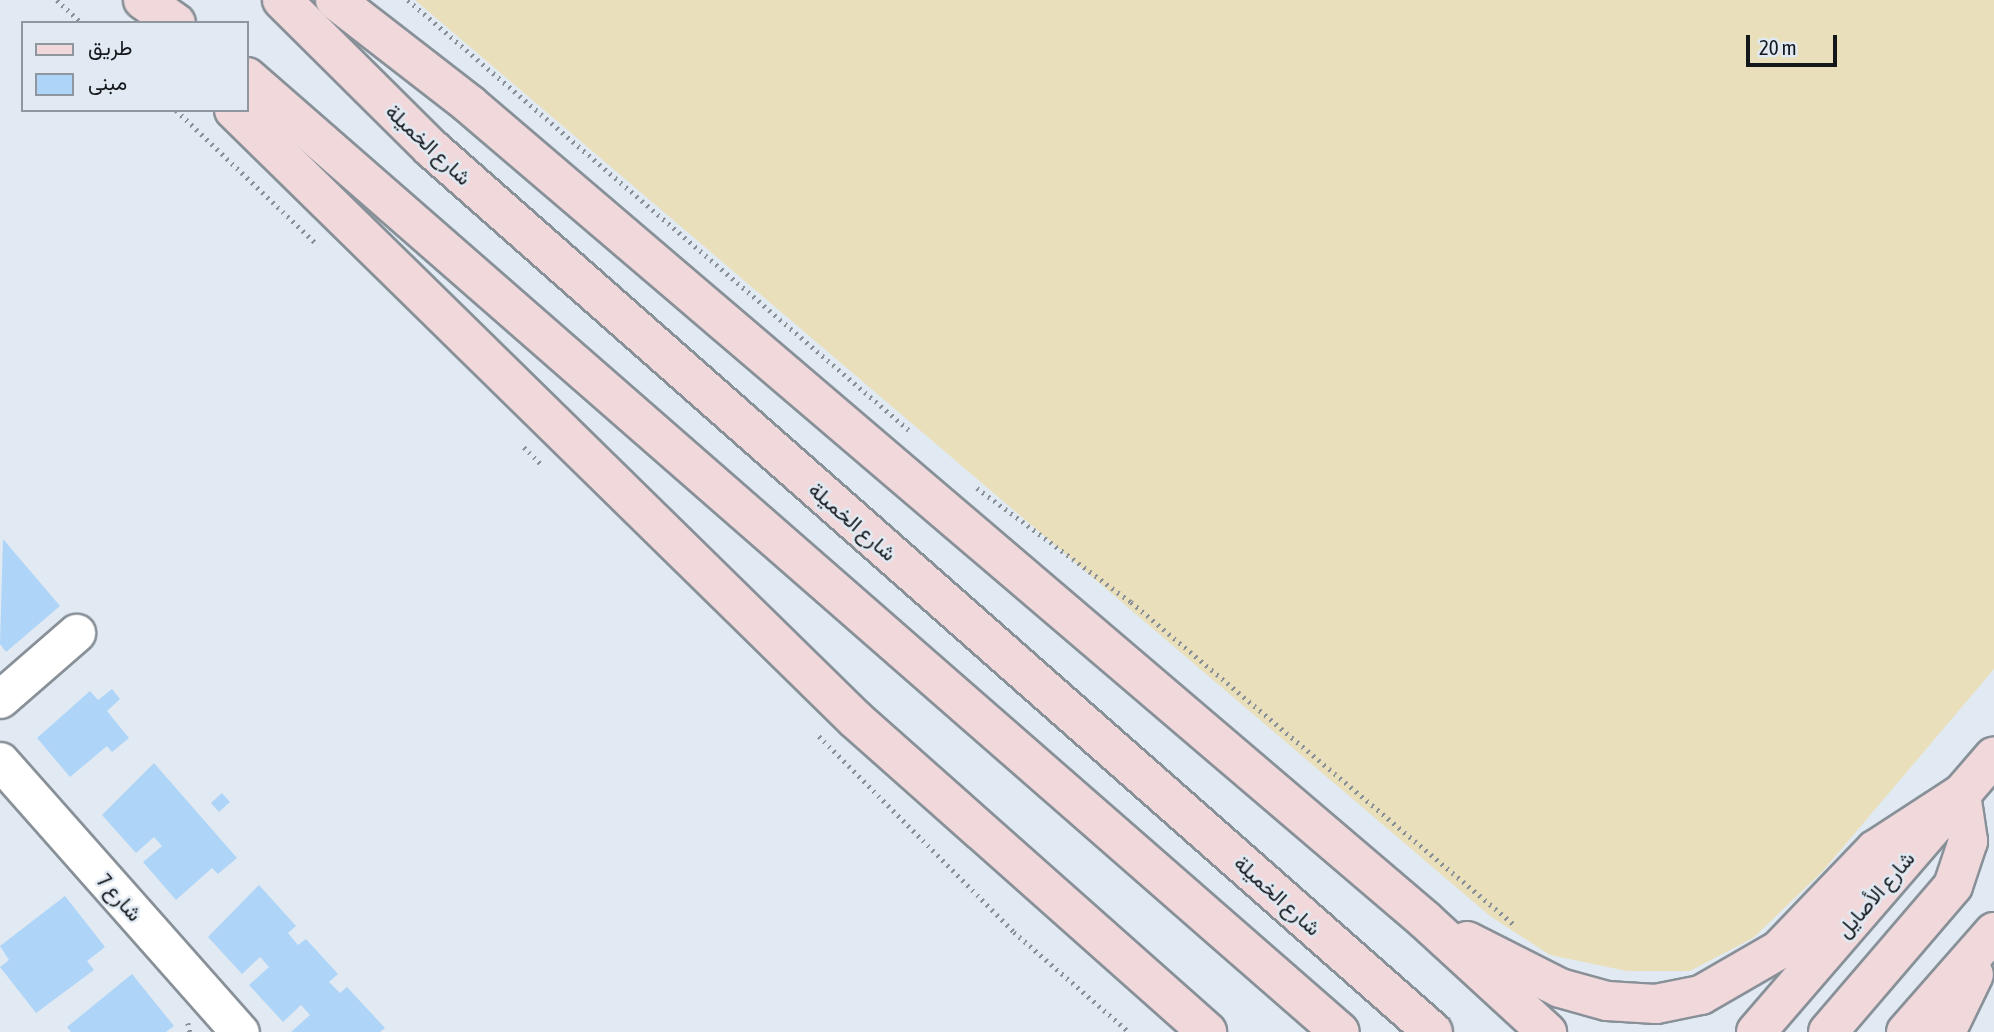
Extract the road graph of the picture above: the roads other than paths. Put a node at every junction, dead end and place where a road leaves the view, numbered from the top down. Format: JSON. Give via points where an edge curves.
{"nodes":[{"id":1,"x":132,"y":0,"type":"edge"},
{"id":2,"x":143,"y":0,"type":"edge"},
{"id":3,"x":282,"y":0,"type":"edge"},
{"id":4,"x":335,"y":0,"type":"edge"},
{"id":5,"x":150,"y":21,"type":"edge"},
{"id":6,"x":173,"y":21,"type":"edge"},
{"id":7,"x":248,"y":78,"type":"edge"},
{"id":8,"x":235,"y":112,"type":"edge"},
{"id":9,"x":76,"y":633,"type":"dead end"},
{"id":10,"x":0,"y":699,"type":"edge"},
{"id":11,"x":1994,"y":756,"type":"edge"},
{"id":12,"x":0,"y":761,"type":"edge"},
{"id":13,"x":1961,"y":794,"type":"junction"},
{"id":14,"x":1424,"y":920,"type":"junction"},
{"id":15,"x":1994,"y":933,"type":"edge"},
{"id":16,"x":240,"y":1032,"type":"edge"},
{"id":17,"x":1207,"y":1032,"type":"edge"},
{"id":18,"x":1340,"y":1032,"type":"edge"},
{"id":19,"x":1433,"y":1032,"type":"edge"},
{"id":20,"x":1547,"y":1032,"type":"edge"},
{"id":21,"x":1756,"y":1032,"type":"edge"},
{"id":22,"x":1828,"y":1032,"type":"edge"},
{"id":23,"x":1906,"y":1032,"type":"edge"},
{"id":24,"x":1946,"y":1032,"type":"edge"}],
"edges":[{"from":1,"to":5,"type":"main road"},
{"from":2,"to":6,"type":"main road"},
{"from":3,"to":19,"type":"main road","name":"شارع الخميلة","via":[[431,148]]},
{"from":4,"to":14,"type":"main road","via":[[468,104]]},
{"from":7,"to":18,"type":"main road","via":[[615,393]]},
{"from":8,"to":17,"type":"main road","via":[[855,719]]},
{"from":9,"to":10,"type":"street"},
{"from":11,"to":13,"type":"main road","name":"شارع الأصايل"},
{"from":12,"to":16,"type":"street","name":"شارع 7"},
{"from":13,"to":14,"type":"main road","via":[[1875,849],[1779,950],[1701,995],[1656,1004],[1607,1001],[1560,988]]},
{"from":13,"to":21,"type":"main road","name":"شارع الأصايل"},
{"from":13,"to":22,"type":"main road","via":[[1968,841],[1953,886]]},
{"from":14,"to":20,"type":"main road"},
{"from":15,"to":23,"type":"main road"},
{"from":15,"to":24,"type":"main road"}]}
